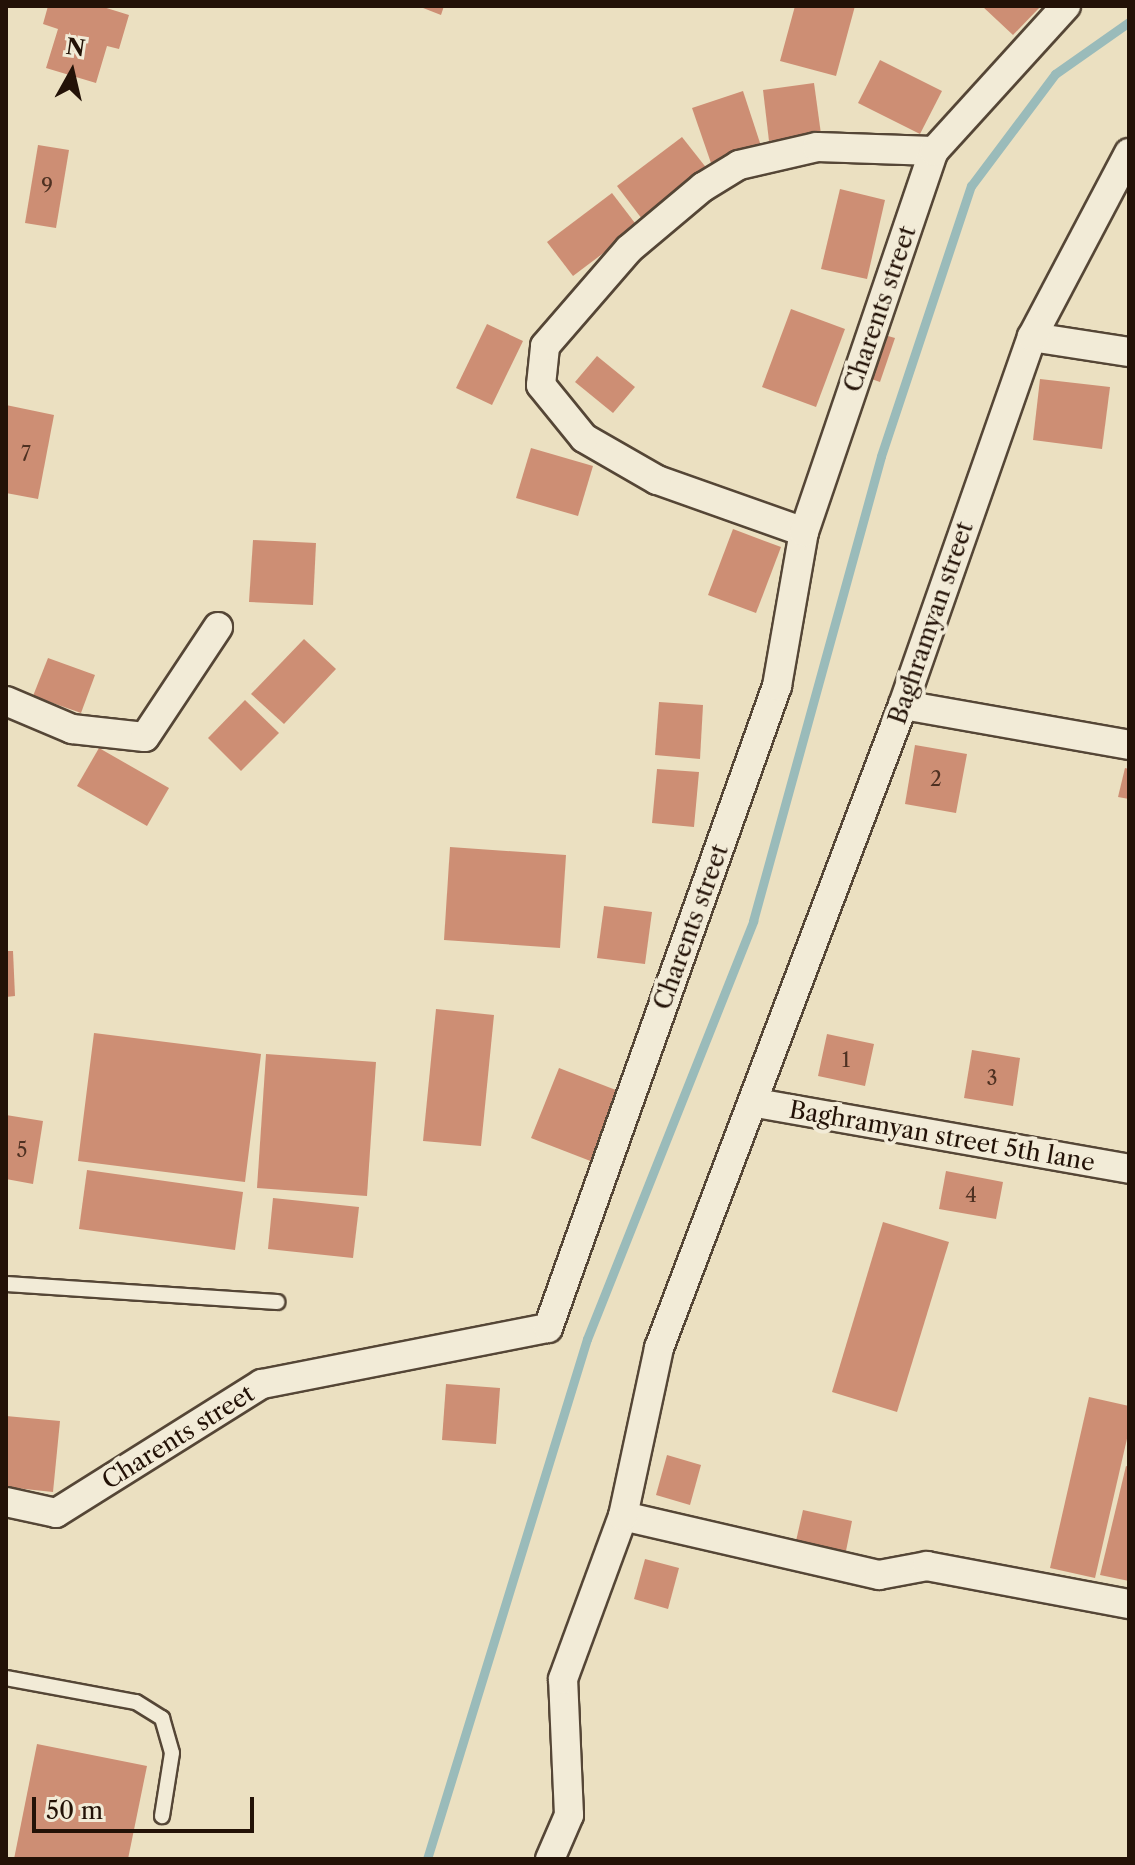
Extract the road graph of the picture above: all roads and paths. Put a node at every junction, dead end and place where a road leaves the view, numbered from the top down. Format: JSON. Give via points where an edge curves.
{"nodes":[{"id":1,"x":1066,"y":6,"type":"edge"},
{"id":2,"x":934,"y":151,"type":"junction"},
{"id":3,"x":1129,"y":153,"type":"edge"},
{"id":4,"x":1032,"y":337,"type":"junction"},
{"id":5,"x":1129,"y":352,"type":"edge"},
{"id":6,"x":804,"y":532,"type":"junction"},
{"id":7,"x":218,"y":627,"type":"dead end"},
{"id":8,"x":6,"y":701,"type":"edge"},
{"id":9,"x":903,"y":705,"type":"junction"},
{"id":10,"x":1129,"y":745,"type":"edge"},
{"id":11,"x":756,"y":1103,"type":"junction"},
{"id":12,"x":1129,"y":1169,"type":"edge"},
{"id":13,"x":6,"y":1284,"type":"edge"},
{"id":14,"x":277,"y":1302,"type":"dead end"},
{"id":15,"x":6,"y":1502,"type":"edge"},
{"id":16,"x":623,"y":1516,"type":"junction"},
{"id":17,"x":1129,"y":1604,"type":"edge"},
{"id":18,"x":6,"y":1678,"type":"edge"},
{"id":19,"x":162,"y":1816,"type":"dead end"},
{"id":20,"x":550,"y":1859,"type":"edge"}],
"edges":[{"from":1,"to":2,"type":"street","name":"Charents street"},
{"from":2,"to":6,"type":"street","name":"Charents street"},
{"from":2,"to":6,"type":"street","via":[[817,147],[739,165],[703,187],[629,249],[545,346],[541,385],[584,438],[657,480]]},
{"from":3,"to":4,"type":"street","name":"Baghramyan street"},
{"from":4,"to":5,"type":"street"},
{"from":4,"to":9,"type":"street","name":"Baghramyan street"},
{"from":6,"to":15,"type":"street","name":"Charents street","via":[[777,686],[548,1328],[262,1384],[56,1513]]},
{"from":7,"to":8,"type":"street","via":[[145,737],[72,729]]},
{"from":9,"to":10,"type":"street"},
{"from":9,"to":11,"type":"street","name":"Baghramyan street"},
{"from":11,"to":12,"type":"street","name":"Baghramyan street 5th lane"},
{"from":11,"to":16,"type":"street","name":"Baghramyan street","via":[[659,1348]]},
{"from":13,"to":14,"type":"lane"},
{"from":16,"to":17,"type":"street","via":[[879,1575],[927,1566]]},
{"from":16,"to":20,"type":"street","name":"Baghramyan street","via":[[563,1679],[569,1815]]},
{"from":18,"to":19,"type":"lane","via":[[136,1702],[162,1718],[172,1753]]}]}
